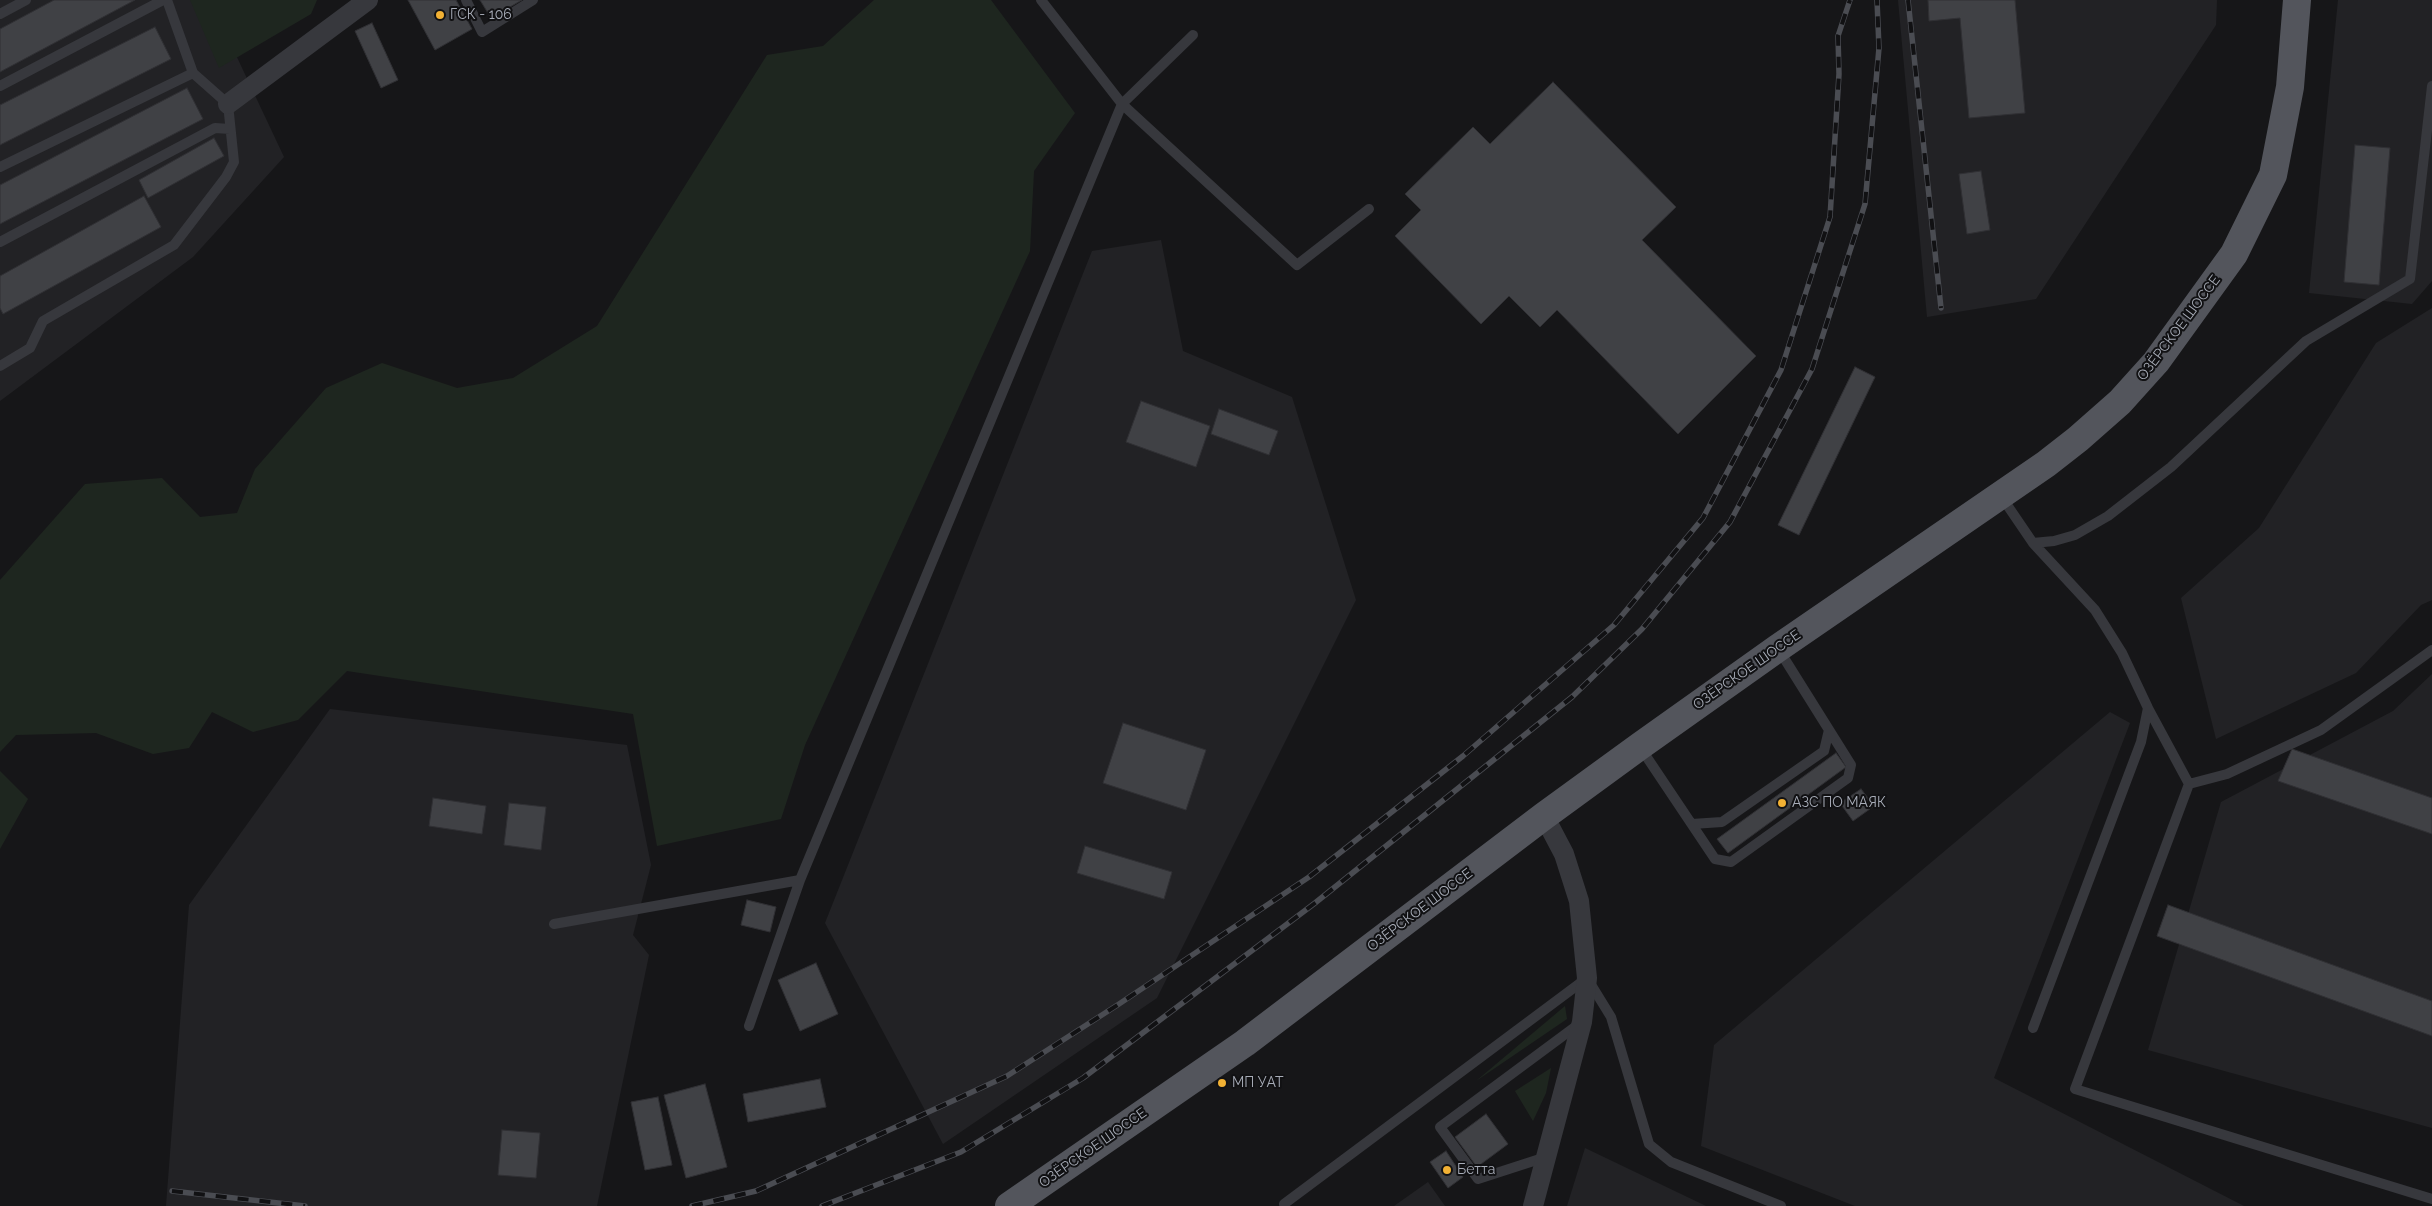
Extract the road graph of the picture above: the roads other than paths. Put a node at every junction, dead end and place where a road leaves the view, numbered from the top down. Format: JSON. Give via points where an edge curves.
{"nodes":[{"id":1,"x":26,"y":0,"type":"edge"},
{"id":2,"x":163,"y":0,"type":"edge"},
{"id":3,"x":167,"y":0,"type":"edge"},
{"id":4,"x":368,"y":0,"type":"edge"},
{"id":5,"x":466,"y":0,"type":"edge"},
{"id":6,"x":533,"y":0,"type":"edge"},
{"id":7,"x":1041,"y":0,"type":"edge"},
{"id":8,"x":2297,"y":0,"type":"edge"},
{"id":9,"x":0,"y":14,"type":"edge"},
{"id":10,"x":1193,"y":34,"type":"dead end"},
{"id":11,"x":192,"y":73,"type":"junction"},
{"id":12,"x":0,"y":86,"type":"edge"},
{"id":13,"x":2432,"y":86,"type":"edge"},
{"id":14,"x":228,"y":104,"type":"junction"},
{"id":15,"x":1122,"y":104,"type":"junction"},
{"id":16,"x":230,"y":129,"type":"junction"},
{"id":17,"x":0,"y":167,"type":"edge"},
{"id":18,"x":1369,"y":209,"type":"dead end"},
{"id":19,"x":0,"y":242,"type":"edge"},
{"id":20,"x":0,"y":366,"type":"edge"},
{"id":21,"x":2000,"y":495,"type":"junction"},
{"id":22,"x":2033,"y":543,"type":"junction"},
{"id":23,"x":1778,"y":648,"type":"junction"},
{"id":24,"x":2432,"y":650,"type":"edge"},
{"id":25,"x":2148,"y":708,"type":"junction"},
{"id":26,"x":1829,"y":730,"type":"junction"},
{"id":27,"x":1640,"y":746,"type":"junction"},
{"id":28,"x":2189,"y":784,"type":"junction"},
{"id":29,"x":1544,"y":816,"type":"junction"},
{"id":30,"x":1692,"y":824,"type":"junction"},
{"id":31,"x":800,"y":880,"type":"junction"},
{"id":32,"x":554,"y":924,"type":"dead end"},
{"id":33,"x":1587,"y":978,"type":"junction"},
{"id":34,"x":1582,"y":1022,"type":"junction"},
{"id":35,"x":749,"y":1026,"type":"dead end"},
{"id":36,"x":2034,"y":1028,"type":"dead end"},
{"id":37,"x":1546,"y":1157,"type":"junction"},
{"id":38,"x":2432,"y":1198,"type":"edge"},
{"id":39,"x":1284,"y":1204,"type":"dead end"},
{"id":40,"x":1009,"y":1206,"type":"edge"},
{"id":41,"x":1533,"y":1206,"type":"edge"},
{"id":42,"x":1781,"y":1206,"type":"edge"}],
"edges":[{"from":1,"to":9,"type":"lane"},
{"from":2,"to":12,"type":"lane"},
{"from":3,"to":11,"type":"lane"},
{"from":4,"to":14,"type":"street"},
{"from":5,"to":6,"type":"lane","via":[[482,32]]},
{"from":7,"to":15,"type":"lane"},
{"from":8,"to":21,"type":"main road","name":"ОЗЁРСКОЕ ШОССЕ","via":[[2290,87],[2273,175],[2234,254],[2156,362],[2120,402],[2078,439]]},
{"from":10,"to":15,"type":"lane"},
{"from":11,"to":14,"type":"lane"},
{"from":11,"to":17,"type":"lane"},
{"from":13,"to":22,"type":"lane","via":[[2410,279],[2306,341],[2171,467],[2108,516],[2076,535]]},
{"from":14,"to":16,"type":"lane"},
{"from":15,"to":18,"type":"lane","via":[[1298,265]]},
{"from":15,"to":31,"type":"lane"},
{"from":16,"to":19,"type":"lane","via":[[215,128]]},
{"from":16,"to":20,"type":"lane","via":[[234,162],[174,245],[44,321],[30,348]]},
{"from":21,"to":22,"type":"lane"},
{"from":21,"to":23,"type":"main road","name":"ОЗЁРСКОЕ ШОССЕ"},
{"from":22,"to":25,"type":"lane","via":[[2095,610],[2122,652]]},
{"from":23,"to":26,"type":"lane"},
{"from":23,"to":27,"type":"main road","name":"ОЗЁРСКОЕ ШОССЕ"},
{"from":24,"to":28,"type":"lane","via":[[2321,730],[2227,774]]},
{"from":25,"to":28,"type":"lane"},
{"from":25,"to":36,"type":"lane","via":[[2140,742]]},
{"from":26,"to":30,"type":"lane","via":[[1824,751],[1722,822]]},
{"from":26,"to":30,"type":"lane","via":[[1851,765],[1848,778],[1731,862],[1715,859]]},
{"from":27,"to":29,"type":"main road","name":"ОЗЁРСКОЕ ШОССЕ"},
{"from":27,"to":30,"type":"lane"},
{"from":28,"to":38,"type":"lane","via":[[2075,1088]]},
{"from":29,"to":33,"type":"street","via":[[1564,854],[1578,901]]},
{"from":29,"to":40,"type":"main road","name":"ОЗЁРСКОЕ ШОССЕ","via":[[1245,1043]]},
{"from":31,"to":32,"type":"lane"},
{"from":31,"to":35,"type":"lane"},
{"from":33,"to":34,"type":"street"},
{"from":33,"to":39,"type":"lane"},
{"from":33,"to":42,"type":"lane","via":[[1611,1017],[1649,1144],[1671,1162]]},
{"from":34,"to":37,"type":"street"},
{"from":34,"to":37,"type":"lane","via":[[1440,1127],[1478,1179]]},
{"from":37,"to":41,"type":"street"}]}
